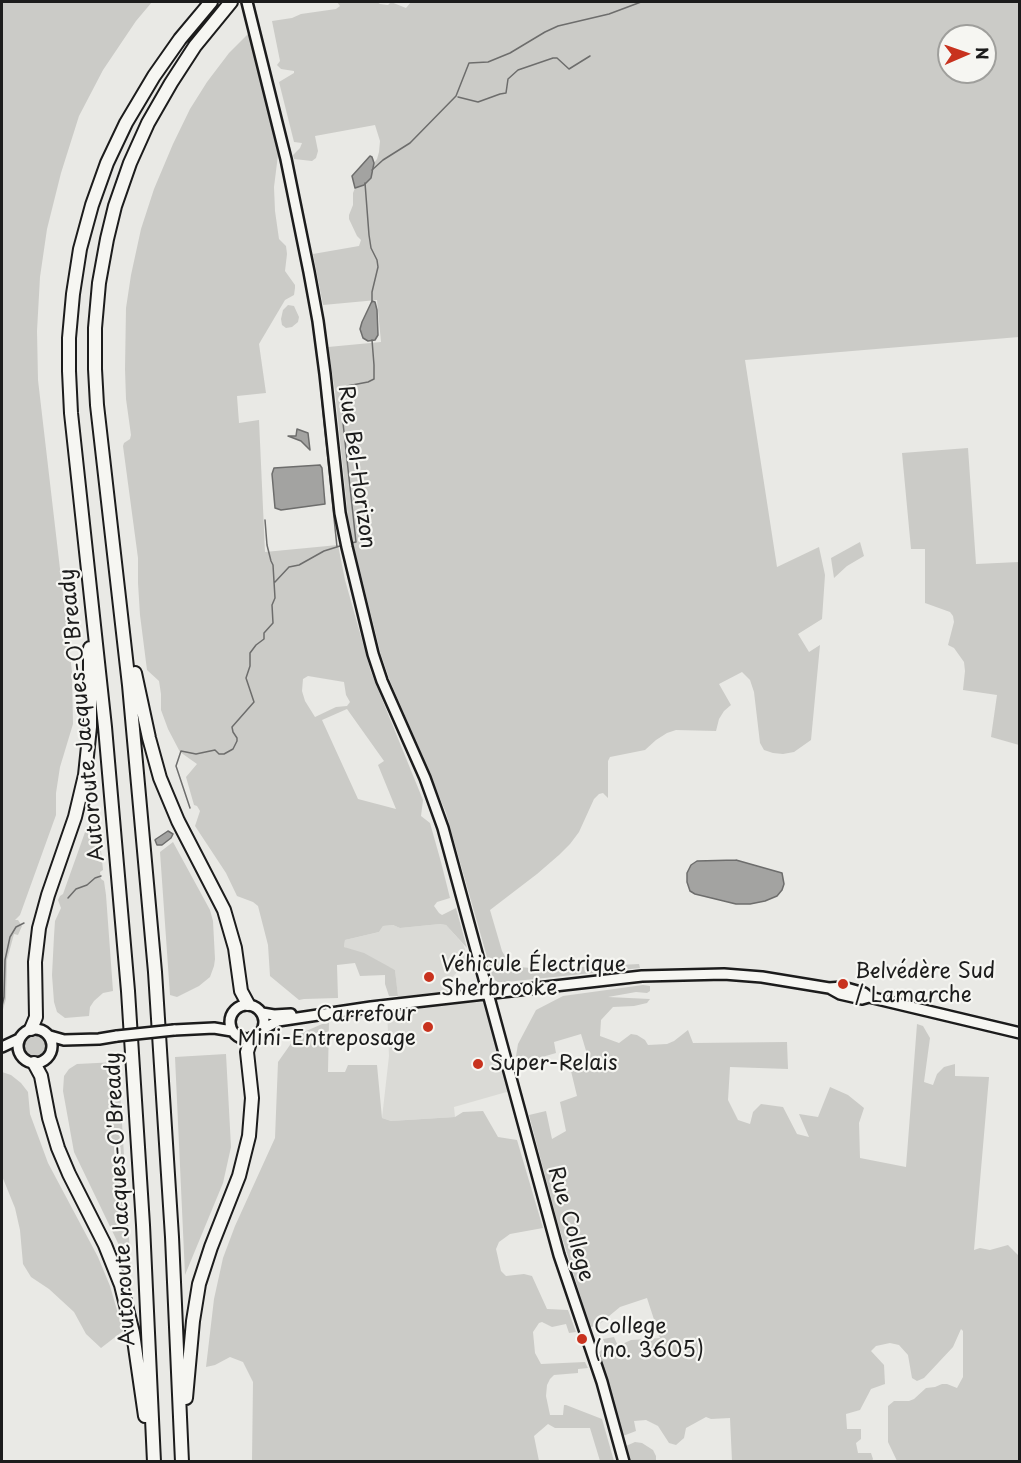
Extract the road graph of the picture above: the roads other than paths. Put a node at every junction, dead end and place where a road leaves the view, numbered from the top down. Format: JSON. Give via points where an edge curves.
{"nodes":[{"id":1,"x":211,"y":2,"type":"edge"},
{"id":2,"x":231,"y":2,"type":"edge"},
{"id":3,"x":247,"y":2,"type":"edge"},
{"id":4,"x":90,"y":578,"type":"junction"},
{"id":5,"x":120,"y":595,"type":"junction"},
{"id":6,"x":489,"y":994,"type":"junction"},
{"id":7,"x":248,"y":1004,"type":"junction"},
{"id":8,"x":371,"y":1007,"type":"junction"},
{"id":9,"x":262,"y":1012,"type":"junction"},
{"id":10,"x":230,"y":1016,"type":"junction"},
{"id":11,"x":190,"y":1028,"type":"junction"},
{"id":12,"x":31,"y":1029,"type":"junction"},
{"id":13,"x":262,"y":1029,"type":"junction"},
{"id":14,"x":232,"y":1032,"type":"junction"},
{"id":15,"x":1020,"y":1034,"type":"edge"},
{"id":16,"x":50,"y":1036,"type":"junction"},
{"id":17,"x":251,"y":1038,"type":"junction"},
{"id":18,"x":19,"y":1039,"type":"junction"},
{"id":19,"x":99,"y":1039,"type":"junction"},
{"id":20,"x":2,"y":1047,"type":"edge"},
{"id":21,"x":2,"y":1052,"type":"edge"},
{"id":22,"x":51,"y":1053,"type":"junction"},
{"id":23,"x":21,"y":1055,"type":"junction"},
{"id":24,"x":34,"y":1063,"type":"junction"},
{"id":25,"x":181,"y":1441,"type":"junction"},
{"id":26,"x":153,"y":1461,"type":"edge"},
{"id":27,"x":182,"y":1461,"type":"edge"},
{"id":28,"x":624,"y":1461,"type":"edge"}],
"edges":[{"from":1,"to":4,"type":"highway","name":"Autoroute Jacques-O'Bready","via":[[166,57],[131,113],[99,184],[80,249],[71,305],[69,366]]},
{"from":2,"to":5,"type":"highway","via":[[189,55],[148,123],[119,195],[102,261],[94,350]]},
{"from":3,"to":6,"type":"street","name":"Rue Bel-Horizon","via":[[286,159],[313,296],[337,496],[349,557],[378,669],[443,828]]},
{"from":4,"to":12,"type":"highway","via":[[87,765],[75,817],[40,924],[35,958],[36,1017]]},
{"from":4,"to":26,"type":"highway","name":"Autoroute Jacques-O'Bready","via":[[130,1011]]},
{"from":5,"to":7,"type":"highway","via":[[156,764],[176,816],[225,914],[236,952],[241,991]]},
{"from":5,"to":25,"type":"highway","via":[[157,1001]]},
{"from":6,"to":8,"type":"street"},
{"from":6,"to":15,"type":"street","via":[[642,976],[742,975],[843,987]]},
{"from":6,"to":28,"type":"street","name":"Rue College","via":[[559,1255]]},
{"from":7,"to":9,"type":"street"},
{"from":7,"to":10,"type":"street","via":[[238,1006]]},
{"from":8,"to":9,"type":"street","via":[[278,1015]]},
{"from":8,"to":13,"type":"street","via":[[278,1021]]},
{"from":9,"to":13,"type":"street"},
{"from":10,"to":11,"type":"street"},
{"from":10,"to":14,"type":"street"},
{"from":11,"to":14,"type":"street"},
{"from":11,"to":19,"type":"street","bridge":true},
{"from":12,"to":16,"type":"street"},
{"from":12,"to":18,"type":"street"},
{"from":13,"to":17,"type":"street"},
{"from":14,"to":17,"type":"street"},
{"from":16,"to":19,"type":"street","via":[[64,1040]]},
{"from":16,"to":22,"type":"street"},
{"from":17,"to":25,"type":"highway","via":[[247,1051],[252,1098],[249,1136],[239,1176],[198,1288]]},
{"from":18,"to":20,"type":"street"},
{"from":18,"to":23,"type":"street"},
{"from":19,"to":22,"type":"street","via":[[64,1046]]},
{"from":21,"to":23,"type":"street"},
{"from":22,"to":24,"type":"street"},
{"from":23,"to":24,"type":"street"},
{"from":24,"to":26,"type":"highway","via":[[42,1076],[58,1148],[105,1245],[123,1294],[136,1348]]},
{"from":25,"to":27,"type":"highway"}]}
